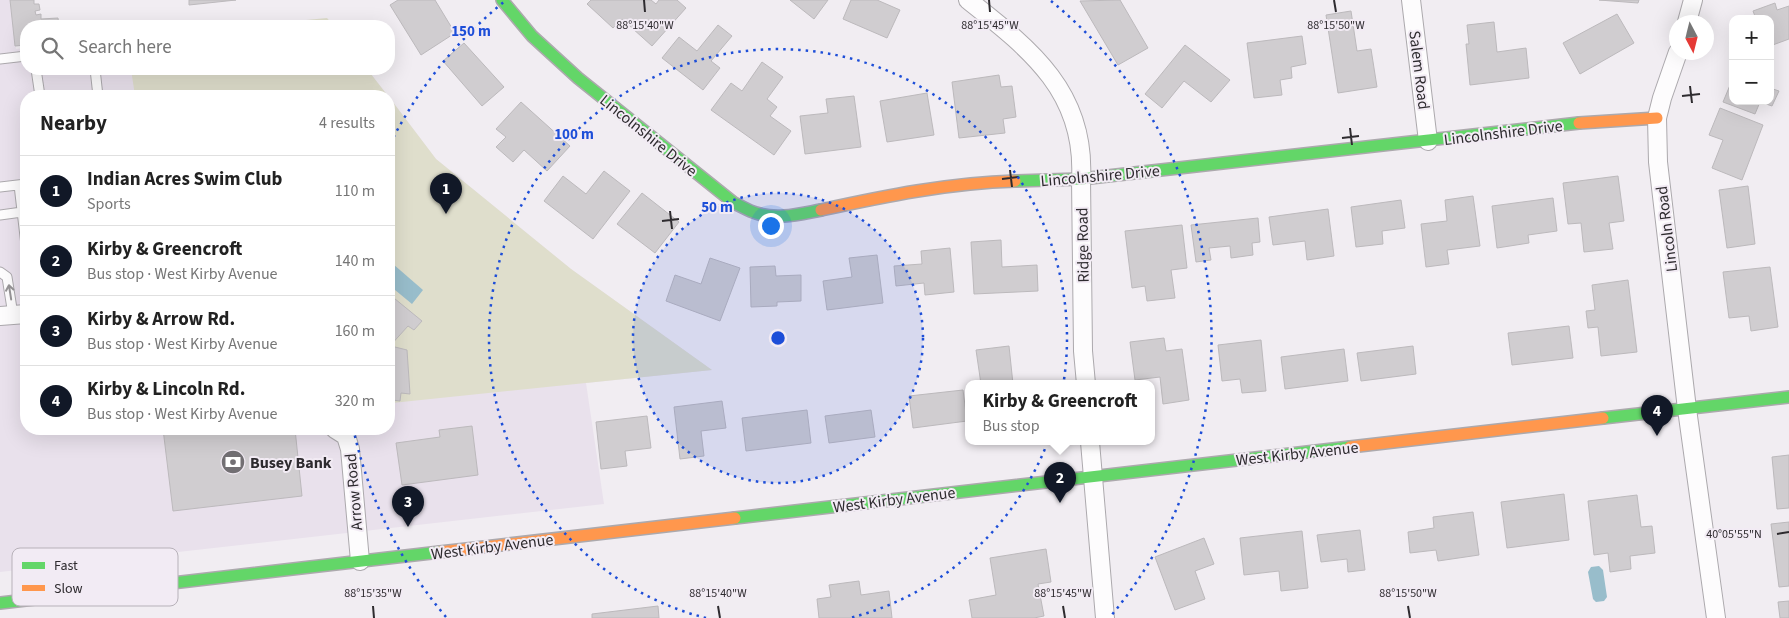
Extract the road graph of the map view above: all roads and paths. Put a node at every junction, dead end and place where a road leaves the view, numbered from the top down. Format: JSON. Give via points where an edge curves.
{"nodes":[{"id":1,"x":502,"y":0,"type":"edge"},
{"id":2,"x":968,"y":0,"type":"edge"},
{"id":3,"x":1411,"y":0,"type":"edge"},
{"id":4,"x":1693,"y":0,"type":"edge"},
{"id":5,"x":1689,"y":15,"type":"edge"},
{"id":6,"x":20,"y":57,"type":"edge"},
{"id":7,"x":0,"y":59,"type":"edge"},
{"id":8,"x":1675,"y":60,"type":"edge"},
{"id":9,"x":37,"y":75,"type":"edge"},
{"id":10,"x":96,"y":75,"type":"edge"},
{"id":11,"x":39,"y":90,"type":"edge"},
{"id":12,"x":97,"y":90,"type":"edge"},
{"id":13,"x":1657,"y":118,"type":"junction"},
{"id":14,"x":1428,"y":141,"type":"junction"},
{"id":15,"x":1081,"y":179,"type":"junction"},
{"id":16,"x":20,"y":184,"type":"edge"},
{"id":17,"x":0,"y":187,"type":"edge"},
{"id":18,"x":20,"y":212,"type":"edge"},
{"id":19,"x":0,"y":215,"type":"edge"},
{"id":20,"x":0,"y":272,"type":"edge"},
{"id":21,"x":13,"y":315,"type":"edge"},
{"id":22,"x":1086,"y":380,"type":"edge"},
{"id":23,"x":1789,"y":397,"type":"edge"},
{"id":24,"x":1687,"y":409,"type":"junction"},
{"id":25,"x":346,"y":435,"type":"edge"},
{"id":26,"x":1090,"y":445,"type":"edge"},
{"id":27,"x":1093,"y":476,"type":"junction"},
{"id":28,"x":360,"y":561,"type":"junction"},
{"id":29,"x":178,"y":582,"type":"edge"},
{"id":30,"x":1105,"y":618,"type":"edge"},
{"id":31,"x":1716,"y":618,"type":"edge"}],
"edges":[{"from":1,"to":15,"type":"main road","name":"Lincolnshire Drive","via":[[532,36],[578,78],[734,202],[756,213],[790,216],[940,187]]},
{"from":2,"to":15,"type":"street","name":"Ridge Road","via":[[1039,62],[1066,98],[1075,119],[1081,150]]},
{"from":3,"to":14,"type":"street","name":"Salem Road"},
{"from":4,"to":5,"type":"street"},
{"from":6,"to":7,"type":"lane"},
{"from":8,"to":13,"type":"street","name":"Lincoln Road"},
{"from":9,"to":11,"type":"lane"},
{"from":10,"to":12,"type":"lane"},
{"from":13,"to":14,"type":"main road","name":"Lincolnshire Drive","via":[[1601,121]]},
{"from":13,"to":24,"type":"street","name":"Lincoln Road","via":[[1658,162]]},
{"from":14,"to":15,"type":"main road","name":"Lincolnshire Drive"},
{"from":15,"to":22,"type":"street","name":"Ridge Road"},
{"from":16,"to":17,"type":"lane"},
{"from":18,"to":19,"type":"lane"},
{"from":21,"to":20,"type":"lane","one_way":true,"via":[[7,277]]},
{"from":23,"to":24,"type":"main road","name":"West Kirby Avenue"},
{"from":24,"to":27,"type":"main road","name":"West Kirby Avenue"},
{"from":24,"to":31,"type":"street","name":"Lincoln Road"},
{"from":25,"to":28,"type":"street","name":"Arrow Road","via":[[350,449]]},
{"from":26,"to":27,"type":"street"},
{"from":27,"to":28,"type":"main road","name":"West Kirby Avenue"},
{"from":27,"to":30,"type":"street"},
{"from":28,"to":29,"type":"main road","name":"West Kirby Avenue"}]}
